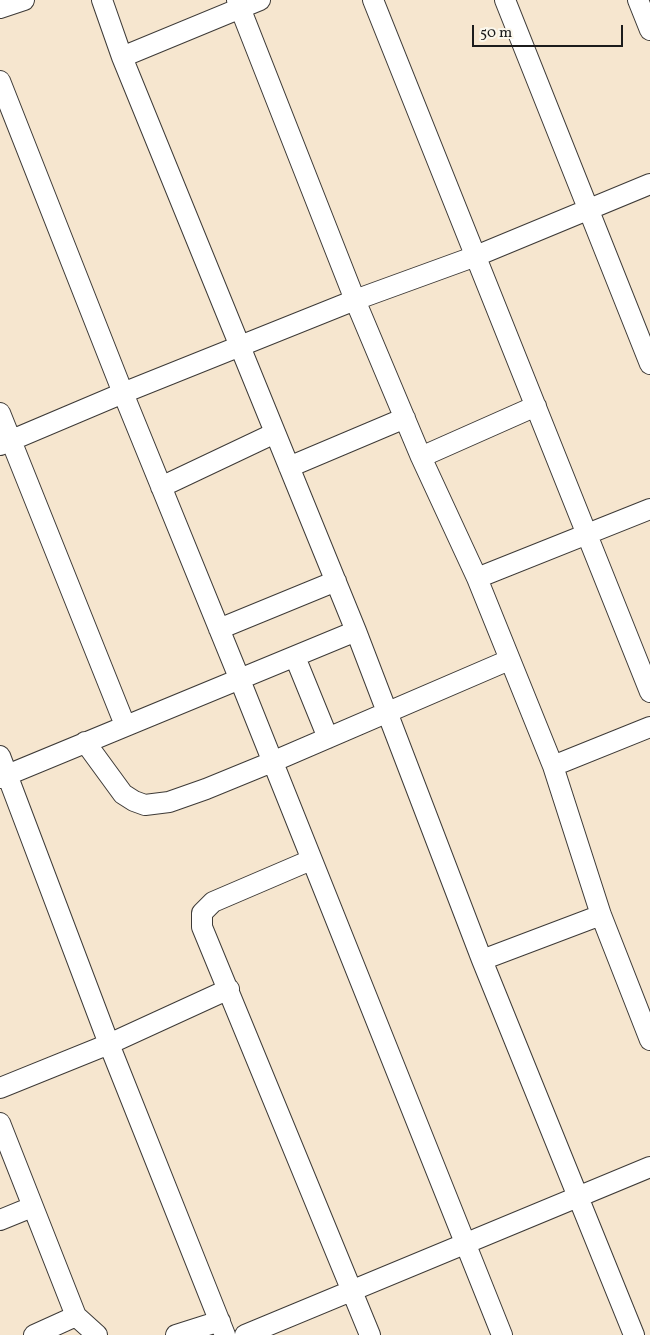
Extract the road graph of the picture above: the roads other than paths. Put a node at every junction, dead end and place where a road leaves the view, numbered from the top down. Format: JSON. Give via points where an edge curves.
{"nodes":[{"id":1,"x":24,"y":0,"type":"edge"},
{"id":2,"x":102,"y":0,"type":"edge"},
{"id":3,"x":260,"y":0,"type":"edge"},
{"id":4,"x":373,"y":0,"type":"edge"},
{"id":5,"x":505,"y":0,"type":"edge"},
{"id":6,"x":638,"y":0,"type":"edge"},
{"id":7,"x":239,"y":5,"type":"edge"},
{"id":8,"x":0,"y":8,"type":"edge"},
{"id":9,"x":650,"y":30,"type":"edge"},
{"id":10,"x":122,"y":57,"type":"junction"},
{"id":11,"x":0,"y":81,"type":"edge"},
{"id":12,"x":650,"y":184,"type":"edge"},
{"id":13,"x":588,"y":209,"type":"junction"},
{"id":14,"x":476,"y":256,"type":"junction"},
{"id":15,"x":355,"y":300,"type":"junction"},
{"id":16,"x":240,"y":348,"type":"junction"},
{"id":17,"x":650,"y":364,"type":"edge"},
{"id":18,"x":123,"y":393,"type":"junction"},
{"id":19,"x":536,"y":406,"type":"junction"},
{"id":20,"x":0,"y":413,"type":"edge"},
{"id":21,"x":404,"y":418,"type":"junction"},
{"id":22,"x":275,"y":434,"type":"junction"},
{"id":23,"x":5,"y":443,"type":"edge"},
{"id":24,"x":421,"y":457,"type":"junction"},
{"id":25,"x":289,"y":467,"type":"junction"},
{"id":26,"x":161,"y":486,"type":"junction"},
{"id":27,"x":650,"y":509,"type":"edge"},
{"id":28,"x":588,"y":535,"type":"junction"},
{"id":29,"x":477,"y":578,"type":"junction"},
{"id":30,"x":336,"y":582,"type":"junction"},
{"id":31,"x":219,"y":629,"type":"junction"},
{"id":32,"x":356,"y":631,"type":"junction"},
{"id":33,"x":295,"y":657,"type":"junction"},
{"id":34,"x":509,"y":660,"type":"junction"},
{"id":35,"x":240,"y":680,"type":"junction"},
{"id":36,"x":650,"y":692,"type":"edge"},
{"id":37,"x":387,"y":713,"type":"junction"},
{"id":38,"x":125,"y":725,"type":"junction"},
{"id":39,"x":650,"y":727,"type":"edge"},
{"id":40,"x":328,"y":738,"type":"junction"},
{"id":41,"x":85,"y":742,"type":"junction"},
{"id":42,"x":0,"y":756,"type":"edge"},
{"id":43,"x":272,"y":762,"type":"junction"},
{"id":44,"x":553,"y":766,"type":"junction"},
{"id":45,"x":4,"y":776,"type":"edge"},
{"id":46,"x":311,"y":860,"type":"junction"},
{"id":47,"x":601,"y":915,"type":"junction"},
{"id":48,"x":482,"y":960,"type":"junction"},
{"id":49,"x":229,"y":989,"type":"junction"},
{"id":50,"x":650,"y":1040,"type":"edge"},
{"id":51,"x":109,"y":1044,"type":"junction"},
{"id":52,"x":0,"y":1088,"type":"edge"},
{"id":53,"x":0,"y":1123,"type":"edge"},
{"id":54,"x":650,"y":1167,"type":"edge"},
{"id":55,"x":579,"y":1197,"type":"junction"},
{"id":56,"x":32,"y":1207,"type":"junction"},
{"id":57,"x":0,"y":1220,"type":"edge"},
{"id":58,"x":466,"y":1243,"type":"junction"},
{"id":59,"x":352,"y":1291,"type":"junction"},
{"id":60,"x":76,"y":1316,"type":"junction"},
{"id":61,"x":223,"y":1328,"type":"edge"},
{"id":62,"x":34,"y":1335,"type":"edge"},
{"id":63,"x":97,"y":1335,"type":"edge"},
{"id":64,"x":176,"y":1335,"type":"edge"},
{"id":65,"x":245,"y":1335,"type":"edge"},
{"id":66,"x":370,"y":1335,"type":"edge"},
{"id":67,"x":502,"y":1335,"type":"edge"},
{"id":68,"x":634,"y":1335,"type":"edge"}],
"edges":[{"from":1,"to":8,"type":"street"},
{"from":2,"to":10,"type":"street"},
{"from":3,"to":7,"type":"street"},
{"from":4,"to":14,"type":"street"},
{"from":5,"to":13,"type":"street"},
{"from":6,"to":9,"type":"street"},
{"from":7,"to":10,"type":"street"},
{"from":7,"to":15,"type":"street"},
{"from":10,"to":16,"type":"street"},
{"from":11,"to":18,"type":"street"},
{"from":12,"to":13,"type":"street"},
{"from":13,"to":14,"type":"street"},
{"from":13,"to":17,"type":"street"},
{"from":14,"to":15,"type":"street"},
{"from":14,"to":19,"type":"street"},
{"from":15,"to":16,"type":"street"},
{"from":15,"to":21,"type":"street"},
{"from":16,"to":18,"type":"street"},
{"from":16,"to":22,"type":"street"},
{"from":18,"to":23,"type":"street"},
{"from":18,"to":26,"type":"street"},
{"from":19,"to":24,"type":"street"},
{"from":19,"to":28,"type":"street"},
{"from":20,"to":23,"type":"street"},
{"from":21,"to":24,"type":"street"},
{"from":21,"to":25,"type":"street"},
{"from":22,"to":25,"type":"street"},
{"from":22,"to":26,"type":"street"},
{"from":23,"to":38,"type":"street"},
{"from":24,"to":29,"type":"street"},
{"from":25,"to":30,"type":"street"},
{"from":26,"to":31,"type":"street"},
{"from":27,"to":28,"type":"street"},
{"from":28,"to":29,"type":"street"},
{"from":28,"to":36,"type":"street"},
{"from":29,"to":34,"type":"street"},
{"from":30,"to":31,"type":"street"},
{"from":30,"to":32,"type":"street"},
{"from":31,"to":35,"type":"street"},
{"from":32,"to":33,"type":"street"},
{"from":32,"to":37,"type":"street"},
{"from":33,"to":35,"type":"street"},
{"from":33,"to":40,"type":"street"},
{"from":34,"to":37,"type":"street"},
{"from":34,"to":44,"type":"street"},
{"from":35,"to":38,"type":"street"},
{"from":35,"to":43,"type":"street"},
{"from":37,"to":40,"type":"street"},
{"from":37,"to":48,"type":"street"},
{"from":38,"to":41,"type":"street"},
{"from":39,"to":44,"type":"street"},
{"from":40,"to":43,"type":"street"},
{"from":41,"to":43,"type":"street","via":[[123,794],[145,805],[169,802]]},
{"from":41,"to":45,"type":"street"},
{"from":42,"to":45,"type":"street"},
{"from":43,"to":46,"type":"street"},
{"from":44,"to":47,"type":"street"},
{"from":45,"to":51,"type":"street"},
{"from":46,"to":49,"type":"street","via":[[213,902],[202,913],[202,927]]},
{"from":46,"to":58,"type":"street"},
{"from":47,"to":48,"type":"street"},
{"from":47,"to":50,"type":"street"},
{"from":48,"to":55,"type":"street"},
{"from":49,"to":51,"type":"street"},
{"from":49,"to":59,"type":"street"},
{"from":51,"to":52,"type":"street"},
{"from":51,"to":61,"type":"street"},
{"from":53,"to":56,"type":"street"},
{"from":54,"to":55,"type":"street"},
{"from":55,"to":58,"type":"street"},
{"from":55,"to":68,"type":"street"},
{"from":56,"to":57,"type":"street"},
{"from":56,"to":60,"type":"street"},
{"from":58,"to":59,"type":"street"},
{"from":58,"to":67,"type":"street"},
{"from":59,"to":65,"type":"street"},
{"from":59,"to":66,"type":"street"},
{"from":60,"to":62,"type":"street"},
{"from":60,"to":63,"type":"street"},
{"from":61,"to":64,"type":"street"}]}
